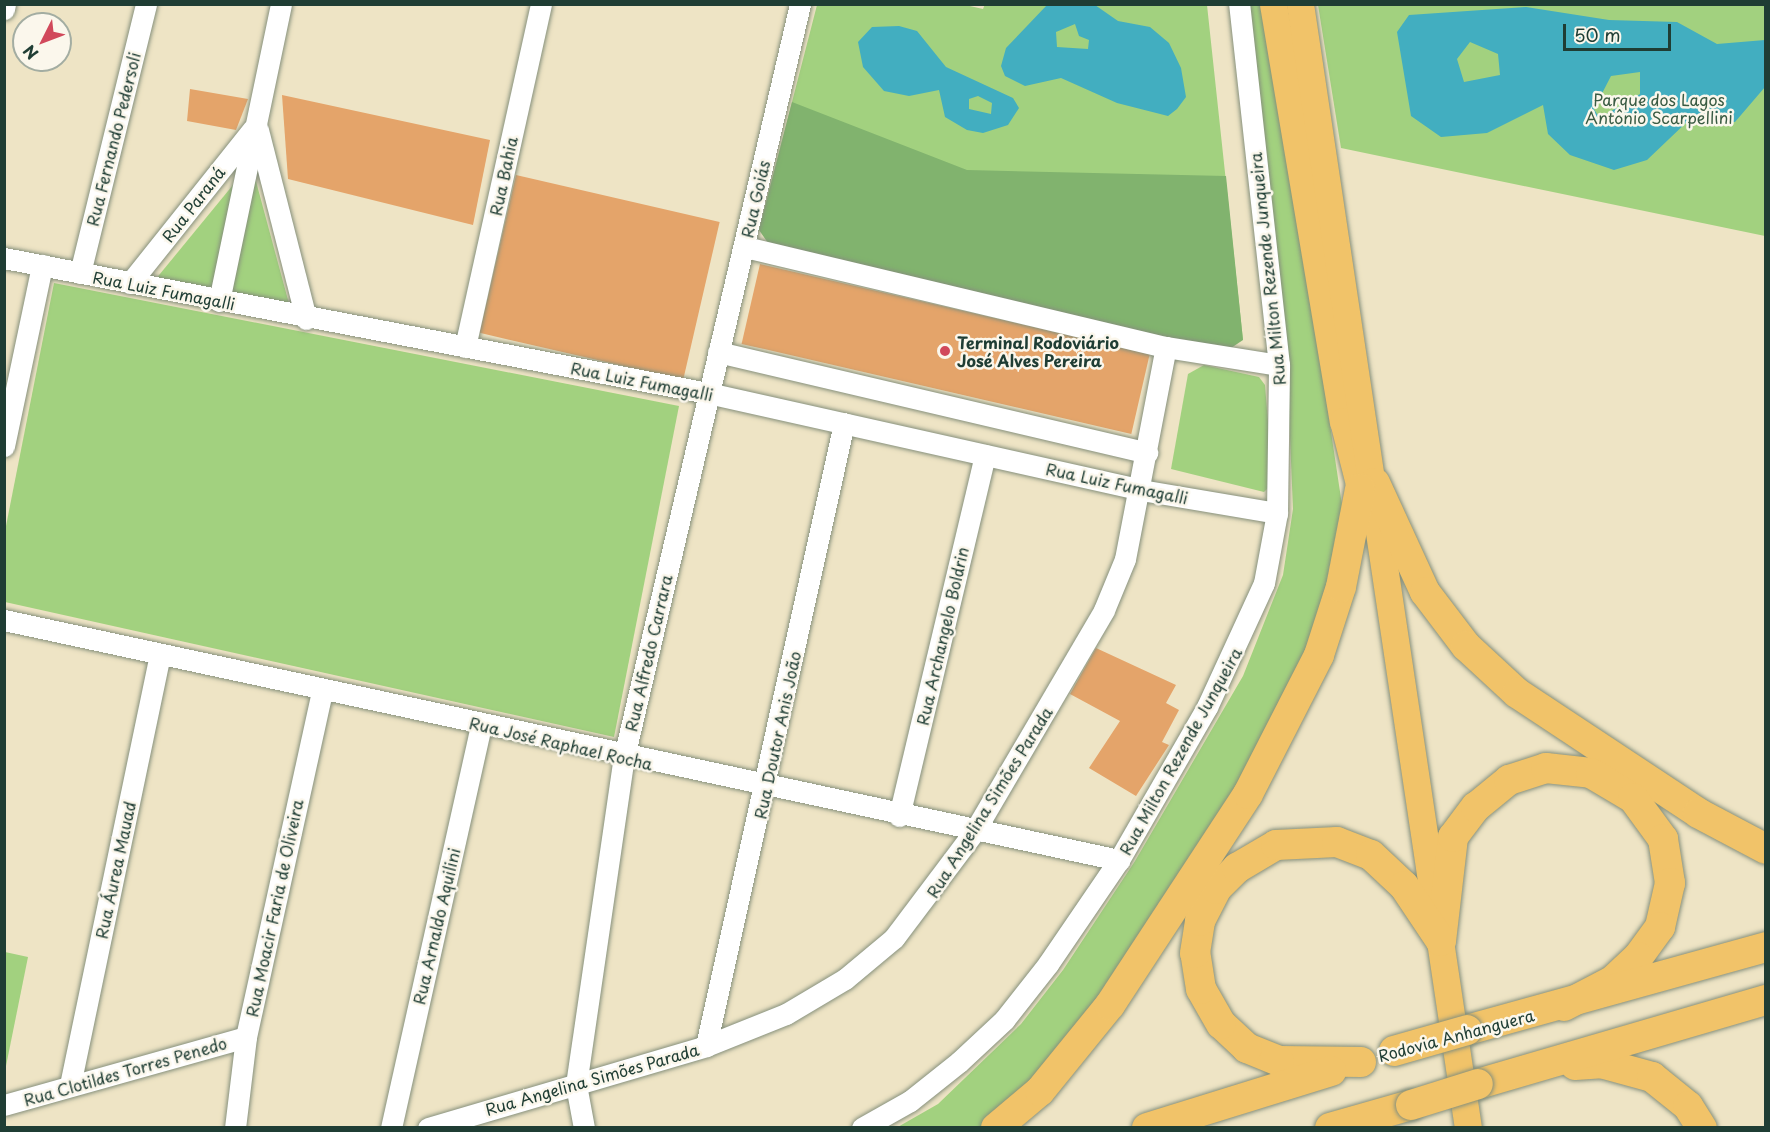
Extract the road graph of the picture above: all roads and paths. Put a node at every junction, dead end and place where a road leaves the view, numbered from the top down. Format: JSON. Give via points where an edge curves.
{"nodes":[{"id":1,"x":5,"y":4,"type":"edge"},
{"id":2,"x":146,"y":4,"type":"edge"},
{"id":3,"x":281,"y":4,"type":"edge"},
{"id":4,"x":541,"y":4,"type":"edge"},
{"id":5,"x":800,"y":4,"type":"edge"},
{"id":6,"x":1239,"y":4,"type":"edge"},
{"id":7,"x":1273,"y":4,"type":"edge"},
{"id":8,"x":1300,"y":4,"type":"edge"},
{"id":9,"x":4,"y":9,"type":"edge"},
{"id":10,"x":257,"y":124,"type":"junction"},
{"id":11,"x":744,"y":247,"type":"junction"},
{"id":12,"x":4,"y":258,"type":"edge"},
{"id":13,"x":42,"y":266,"type":"junction"},
{"id":14,"x":80,"y":273,"type":"junction"},
{"id":15,"x":130,"y":283,"type":"junction"},
{"id":16,"x":219,"y":301,"type":"junction"},
{"id":17,"x":306,"y":319,"type":"junction"},
{"id":18,"x":465,"y":347,"type":"junction"},
{"id":19,"x":1166,"y":347,"type":"junction"},
{"id":20,"x":718,"y":352,"type":"junction"},
{"id":21,"x":1279,"y":365,"type":"junction"},
{"id":22,"x":708,"y":393,"type":"junction"},
{"id":23,"x":844,"y":423,"type":"junction"},
{"id":24,"x":4,"y":446,"type":"edge"},
{"id":25,"x":1147,"y":453,"type":"junction"},
{"id":26,"x":985,"y":455,"type":"junction"},
{"id":27,"x":1367,"y":486,"type":"junction"},
{"id":28,"x":1141,"y":490,"type":"junction"},
{"id":29,"x":1277,"y":513,"type":"junction"},
{"id":30,"x":5,"y":623,"type":"edge"},
{"id":31,"x":160,"y":654,"type":"junction"},
{"id":32,"x":322,"y":690,"type":"junction"},
{"id":33,"x":481,"y":725,"type":"junction"},
{"id":34,"x":624,"y":757,"type":"junction"},
{"id":35,"x":766,"y":788,"type":"junction"},
{"id":36,"x":899,"y":816,"type":"junction"},
{"id":37,"x":974,"y":832,"type":"junction"},
{"id":38,"x":1766,"y":849,"type":"edge"},
{"id":39,"x":1119,"y":860,"type":"junction"},
{"id":40,"x":1441,"y":941,"type":"junction"},
{"id":41,"x":1766,"y":947,"type":"edge"},
{"id":42,"x":1766,"y":1000,"type":"edge"},
{"id":43,"x":1564,"y":1006,"type":"junction"},
{"id":44,"x":246,"y":1037,"type":"junction"},
{"id":45,"x":706,"y":1046,"type":"junction"},
{"id":46,"x":1361,"y":1062,"type":"junction"},
{"id":47,"x":1527,"y":1069,"type":"junction"},
{"id":48,"x":70,"y":1085,"type":"junction"},
{"id":49,"x":576,"y":1085,"type":"junction"},
{"id":50,"x":4,"y":1105,"type":"edge"},
{"id":51,"x":235,"y":1128,"type":"edge"},
{"id":52,"x":391,"y":1128,"type":"edge"},
{"id":53,"x":428,"y":1128,"type":"edge"},
{"id":54,"x":584,"y":1128,"type":"edge"},
{"id":55,"x":862,"y":1128,"type":"edge"},
{"id":56,"x":996,"y":1128,"type":"edge"},
{"id":57,"x":1147,"y":1128,"type":"edge"},
{"id":58,"x":1330,"y":1128,"type":"edge"},
{"id":59,"x":1468,"y":1128,"type":"edge"},
{"id":60,"x":1702,"y":1128,"type":"edge"}],
"edges":[{"from":1,"to":9,"type":"street"},
{"from":2,"to":14,"type":"street","name":"Rua Fernando Pedersoli"},
{"from":3,"to":10,"type":"street","name":"Rua Paraná"},
{"from":4,"to":18,"type":"street","name":"Rua Bahia"},
{"from":5,"to":11,"type":"street","name":"Rua Goiás"},
{"from":6,"to":21,"type":"street","name":"Rua Milton Rezende Junqueira"},
{"from":7,"to":27,"type":"main road","via":[[1342,421]]},
{"from":8,"to":27,"type":"main road"},
{"from":10,"to":15,"type":"street","name":"Rua Paraná"},
{"from":10,"to":16,"type":"street","name":"Rua Paraná"},
{"from":10,"to":17,"type":"street","name":"Rua Paraná"},
{"from":11,"to":19,"type":"street"},
{"from":11,"to":20,"type":"street","name":"Rua Goiás"},
{"from":12,"to":13,"type":"street","name":"Rua Luiz Fumagalli"},
{"from":13,"to":14,"type":"street","name":"Rua Luiz Fumagalli"},
{"from":13,"to":24,"type":"street"},
{"from":14,"to":15,"type":"street","name":"Rua Luiz Fumagalli"},
{"from":15,"to":16,"type":"street","name":"Rua Luiz Fumagalli"},
{"from":16,"to":17,"type":"street","name":"Rua Luiz Fumagalli"},
{"from":17,"to":18,"type":"street","name":"Rua Luiz Fumagalli"},
{"from":18,"to":22,"type":"street","name":"Rua Luiz Fumagalli"},
{"from":19,"to":21,"type":"street"},
{"from":19,"to":25,"type":"street","name":"Rua Angelina Simões Parada"},
{"from":20,"to":22,"type":"street","name":"Rua Goiás"},
{"from":20,"to":25,"type":"street"},
{"from":21,"to":29,"type":"street","name":"Rua Milton Rezende Junqueira"},
{"from":22,"to":23,"type":"street","name":"Rua Luiz Fumagalli"},
{"from":22,"to":34,"type":"street","name":"Rua Alfredo Carrara"},
{"from":23,"to":26,"type":"street","name":"Rua Luiz Fumagalli"},
{"from":23,"to":35,"type":"street","name":"Rua Doutor Anis João"},
{"from":25,"to":28,"type":"street","name":"Rua Angelina Simões Parada"},
{"from":26,"to":28,"type":"street","name":"Rua Luiz Fumagalli"},
{"from":26,"to":36,"type":"street","name":"Rua Archangelo Boldrin"},
{"from":27,"to":38,"type":"highway","via":[[1425,592],[1466,646],[1517,693],[1698,813]]},
{"from":27,"to":40,"type":"main road"},
{"from":27,"to":56,"type":"highway","via":[[1319,655],[1248,794],[1110,1005],[1040,1090]]},
{"from":28,"to":29,"type":"street","name":"Rua Luiz Fumagalli"},
{"from":28,"to":37,"type":"street","name":"Rua Angelina Simões Parada","via":[[1125,559],[1104,610]]},
{"from":29,"to":39,"type":"street","name":"Rua Milton Rezende Junqueira","via":[[1264,583],[1240,644]]},
{"from":30,"to":31,"type":"street","name":"Rua José Raphael Rocha"},
{"from":31,"to":32,"type":"street","name":"Rua José Raphael Rocha"},
{"from":31,"to":48,"type":"street","name":"Rua Áurea Mauad"},
{"from":32,"to":33,"type":"street","name":"Rua José Raphael Rocha"},
{"from":32,"to":44,"type":"street","name":"Rua Moacir Faria de Oliveira"},
{"from":33,"to":34,"type":"street","name":"Rua José Raphael Rocha"},
{"from":33,"to":52,"type":"street","name":"Rua Arnaldo Aquilini"},
{"from":34,"to":35,"type":"street","name":"Rua José Raphael Rocha"},
{"from":34,"to":49,"type":"street","name":"Rua Alfredo Carrara"},
{"from":35,"to":36,"type":"street","name":"Rua José Raphael Rocha"},
{"from":35,"to":45,"type":"street","name":"Rua Doutor Anis João"},
{"from":36,"to":37,"type":"street","name":"Rua José Raphael Rocha"},
{"from":37,"to":39,"type":"street","name":"Rua José Raphael Rocha"},
{"from":37,"to":45,"type":"street","name":"Rua Angelina Simões Parada","via":[[915,916],[872,958],[786,1014]]},
{"from":39,"to":55,"type":"street","name":"Rua Milton Rezende Junqueira","via":[[1004,1020],[910,1101]]},
{"from":40,"to":43,"type":"highway","via":[[1453,837],[1476,807],[1509,780],[1546,768],[1591,773],[1633,798],[1662,839],[1670,883],[1660,927],[1638,957],[1612,981]]},
{"from":40,"to":46,"type":"highway","via":[[1404,886],[1371,855],[1337,842],[1275,845],[1237,868],[1216,889],[1200,921],[1195,953],[1201,989],[1221,1024],[1247,1048],[1279,1061]]},
{"from":40,"to":59,"type":"main road"},
{"from":41,"to":43,"type":"highway","name":"Rodovia Anhanguera"},
{"from":42,"to":47,"type":"highway"},
{"from":43,"to":46,"type":"highway","name":"Rodovia Anhanguera","bridge":true},
{"from":44,"to":48,"type":"street","name":"Rua Clotildes Torres Penedo"},
{"from":44,"to":51,"type":"street","name":"Rua Moacir Faria de Oliveira"},
{"from":45,"to":49,"type":"street","name":"Rua Angelina Simões Parada"},
{"from":46,"to":57,"type":"highway","name":"Rodovia Anhanguera"},
{"from":47,"to":58,"type":"highway","bridge":true},
{"from":47,"to":60,"type":"highway","via":[[1601,1062],[1652,1077],[1688,1106]]},
{"from":48,"to":50,"type":"street","name":"Rua Clotildes Torres Penedo"},
{"from":49,"to":53,"type":"street","name":"Rua Angelina Simões Parada"},
{"from":49,"to":54,"type":"street","name":"Rua Alfredo Carrara"}]}
